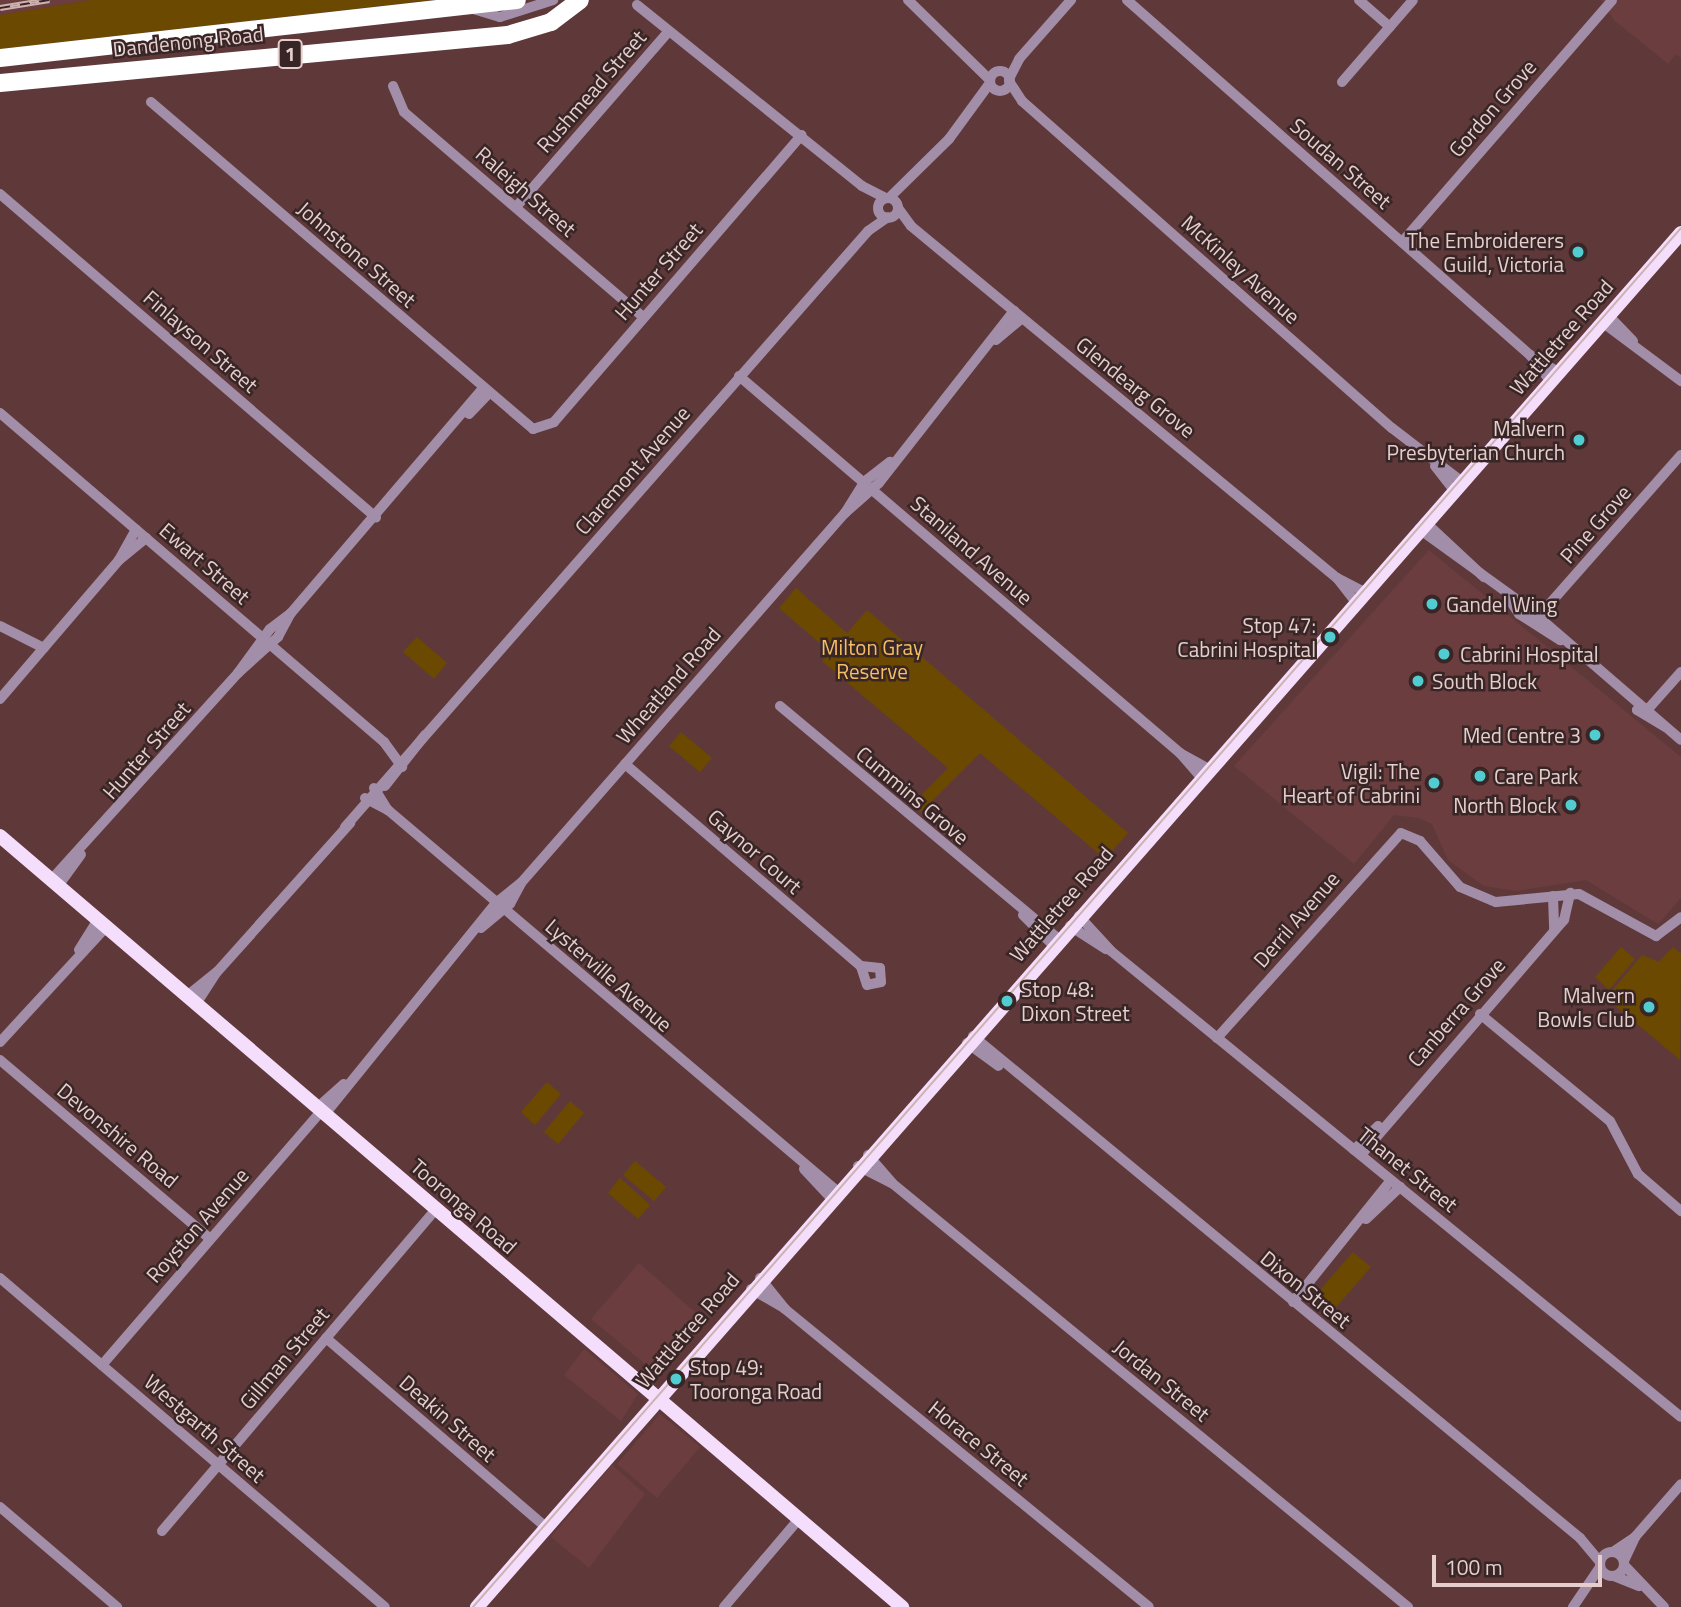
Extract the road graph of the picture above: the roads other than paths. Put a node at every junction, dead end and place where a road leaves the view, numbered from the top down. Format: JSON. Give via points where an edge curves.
{"nodes":[{"id":1,"x":516,"y":0,"type":"edge"},
{"id":2,"x":580,"y":0,"type":"edge"},
{"id":3,"x":590,"y":0,"type":"edge"},
{"id":4,"x":908,"y":0,"type":"edge"},
{"id":5,"x":1071,"y":0,"type":"edge"},
{"id":6,"x":1127,"y":0,"type":"edge"},
{"id":7,"x":1359,"y":0,"type":"edge"},
{"id":8,"x":1413,"y":0,"type":"edge"},
{"id":9,"x":1612,"y":0,"type":"edge"},
{"id":10,"x":637,"y":5,"type":"dead end"},
{"id":11,"x":468,"y":7,"type":"junction"},
{"id":12,"x":556,"y":9,"type":"edge"},
{"id":13,"x":1390,"y":27,"type":"junction"},
{"id":14,"x":668,"y":31,"type":"junction"},
{"id":15,"x":0,"y":58,"type":"edge"},
{"id":16,"x":978,"y":62,"type":"junction"},
{"id":17,"x":1005,"y":76,"type":"junction"},
{"id":18,"x":1342,"y":82,"type":"dead end"},
{"id":19,"x":0,"y":83,"type":"edge"},
{"id":20,"x":393,"y":86,"type":"dead end"},
{"id":21,"x":995,"y":86,"type":"junction"},
{"id":22,"x":1022,"y":100,"type":"junction"},
{"id":23,"x":151,"y":102,"type":"dead end"},
{"id":24,"x":802,"y":135,"type":"junction"},
{"id":25,"x":862,"y":186,"type":"junction"},
{"id":26,"x":907,"y":186,"type":"junction"},
{"id":27,"x":0,"y":194,"type":"edge"},
{"id":28,"x":888,"y":198,"type":"junction"},
{"id":29,"x":516,"y":208,"type":"junction"},
{"id":30,"x":889,"y":211,"type":"junction"},
{"id":31,"x":1681,"y":233,"type":"edge"},
{"id":32,"x":1402,"y":242,"type":"junction"},
{"id":33,"x":1018,"y":315,"type":"junction"},
{"id":34,"x":643,"y":317,"type":"junction"},
{"id":35,"x":1605,"y":318,"type":"junction"},
{"id":36,"x":739,"y":376,"type":"junction"},
{"id":37,"x":1554,"y":377,"type":"junction"},
{"id":38,"x":1681,"y":381,"type":"edge"},
{"id":39,"x":486,"y":391,"type":"junction"},
{"id":40,"x":0,"y":413,"type":"edge"},
{"id":41,"x":540,"y":429,"type":"joint"},
{"id":42,"x":1681,"y":455,"type":"edge"},
{"id":43,"x":1458,"y":485,"type":"junction"},
{"id":44,"x":868,"y":486,"type":"junction"},
{"id":45,"x":376,"y":517,"type":"junction"},
{"id":46,"x":1422,"y":526,"type":"junction"},
{"id":47,"x":136,"y":529,"type":"junction"},
{"id":48,"x":146,"y":538,"type":"junction"},
{"id":49,"x":119,"y":560,"type":"junction"},
{"id":50,"x":1360,"y":597,"type":"junction"},
{"id":51,"x":1509,"y":599,"type":"junction"},
{"id":52,"x":1538,"y":617,"type":"junction"},
{"id":53,"x":0,"y":626,"type":"edge"},
{"id":54,"x":22,"y":639,"type":"junction"},
{"id":55,"x":1560,"y":640,"type":"junction"},
{"id":56,"x":266,"y":641,"type":"junction"},
{"id":57,"x":44,"y":648,"type":"junction"},
{"id":58,"x":35,"y":659,"type":"junction"},
{"id":59,"x":1681,"y":672,"type":"edge"},
{"id":60,"x":0,"y":699,"type":"edge"},
{"id":61,"x":780,"y":706,"type":"dead end"},
{"id":62,"x":1643,"y":709,"type":"junction"},
{"id":63,"x":1681,"y":740,"type":"edge"},
{"id":64,"x":384,"y":742,"type":"junction"},
{"id":65,"x":408,"y":755,"type":"junction"},
{"id":66,"x":625,"y":764,"type":"junction"},
{"id":67,"x":399,"y":765,"type":"junction"},
{"id":68,"x":1205,"y":773,"type":"junction"},
{"id":69,"x":377,"y":790,"type":"junction"},
{"id":70,"x":368,"y":801,"type":"junction"},
{"id":71,"x":388,"y":810,"type":"junction"},
{"id":72,"x":0,"y":836,"type":"edge"},
{"id":73,"x":54,"y":883,"type":"junction"},
{"id":74,"x":1570,"y":894,"type":"junction"},
{"id":75,"x":1553,"y":896,"type":"junction"},
{"id":76,"x":500,"y":906,"type":"junction"},
{"id":77,"x":1681,"y":917,"type":"edge"},
{"id":78,"x":1074,"y":921,"type":"junction"},
{"id":79,"x":102,"y":923,"type":"junction"},
{"id":80,"x":1554,"y":930,"type":"junction"},
{"id":81,"x":1056,"y":942,"type":"junction"},
{"id":82,"x":861,"y":966,"type":"dead end"},
{"id":83,"x":192,"y":1000,"type":"junction"},
{"id":84,"x":1480,"y":1014,"type":"junction"},
{"id":85,"x":1217,"y":1038,"type":"junction"},
{"id":86,"x":970,"y":1039,"type":"junction"},
{"id":87,"x":0,"y":1042,"type":"edge"},
{"id":88,"x":0,"y":1060,"type":"edge"},
{"id":89,"x":321,"y":1111,"type":"junction"},
{"id":90,"x":1357,"y":1152,"type":"junction"},
{"id":91,"x":869,"y":1155,"type":"junction"},
{"id":92,"x":858,"y":1167,"type":"junction"},
{"id":93,"x":892,"y":1183,"type":"junction"},
{"id":94,"x":1396,"y":1183,"type":"junction"},
{"id":95,"x":834,"y":1195,"type":"junction"},
{"id":96,"x":1680,"y":1207,"type":"edge"},
{"id":97,"x":436,"y":1209,"type":"junction"},
{"id":98,"x":210,"y":1239,"type":"junction"},
{"id":99,"x":0,"y":1278,"type":"edge"},
{"id":100,"x":755,"y":1284,"type":"junction"},
{"id":101,"x":1293,"y":1302,"type":"junction"},
{"id":102,"x":326,"y":1338,"type":"junction"},
{"id":103,"x":102,"y":1365,"type":"junction"},
{"id":104,"x":656,"y":1398,"type":"junction"},
{"id":105,"x":1681,"y":1417,"type":"edge"},
{"id":106,"x":218,"y":1465,"type":"junction"},
{"id":107,"x":1681,"y":1484,"type":"edge"},
{"id":108,"x":0,"y":1507,"type":"edge"},
{"id":109,"x":799,"y":1519,"type":"junction"},
{"id":110,"x":546,"y":1527,"type":"junction"},
{"id":111,"x":162,"y":1531,"type":"dead end"},
{"id":112,"x":1635,"y":1537,"type":"junction"},
{"id":113,"x":1605,"y":1558,"type":"junction"},
{"id":114,"x":1624,"y":1563,"type":"junction"},
{"id":115,"x":1612,"y":1576,"type":"junction"},
{"id":116,"x":1639,"y":1586,"type":"junction"},
{"id":117,"x":1587,"y":1591,"type":"junction"},
{"id":118,"x":117,"y":1607,"type":"edge"},
{"id":119,"x":385,"y":1607,"type":"edge"},
{"id":120,"x":477,"y":1607,"type":"edge"},
{"id":121,"x":724,"y":1607,"type":"edge"},
{"id":122,"x":902,"y":1607,"type":"edge"},
{"id":123,"x":1149,"y":1607,"type":"edge"},
{"id":124,"x":1408,"y":1607,"type":"edge"},
{"id":125,"x":1573,"y":1607,"type":"edge"},
{"id":126,"x":1664,"y":1607,"type":"edge"}],
"edges":[{"from":1,"to":11,"type":"highway","name":"Dandenong Road","number":"1"},
{"from":2,"to":12,"type":"highway","name":"Dandenong Road","number":"1"},
{"from":3,"to":12,"type":"street"},
{"from":4,"to":16,"type":"street"},
{"from":5,"to":17,"type":"street"},
{"from":6,"to":32,"type":"street","name":"Soudan Street"},
{"from":7,"to":13,"type":"street"},
{"from":8,"to":13,"type":"street"},
{"from":9,"to":32,"type":"street","name":"Gordon Grove"},
{"from":10,"to":14,"type":"street"},
{"from":11,"to":12,"type":"street","via":[[500,18]]},
{"from":11,"to":15,"type":"highway","name":"Dandenong Road","number":"1"},
{"from":12,"to":19,"type":"highway","name":"Dandenong Road","number":"1","via":[[508,35]]},
{"from":13,"to":18,"type":"street"},
{"from":14,"to":24,"type":"street"},
{"from":14,"to":29,"type":"street","name":"Rushmead Street"},
{"from":16,"to":17,"type":"street"},
{"from":16,"to":21,"type":"street"},
{"from":17,"to":21,"type":"street"},
{"from":17,"to":21,"type":"street"},
{"from":17,"to":22,"type":"street","name":"McKinley Avenue"},
{"from":20,"to":29,"type":"street","name":"Raleigh Street","via":[[404,112]]},
{"from":21,"to":22,"type":"street","name":"McKinley Avenue"},
{"from":21,"to":26,"type":"street"},
{"from":22,"to":43,"type":"street","name":"McKinley Avenue"},
{"from":23,"to":39,"type":"street","name":"Johnstone Street"},
{"from":24,"to":25,"type":"street"},
{"from":24,"to":34,"type":"street","name":"Hunter Street"},
{"from":25,"to":28,"type":"street"},
{"from":25,"to":30,"type":"street"},
{"from":26,"to":28,"type":"street"},
{"from":26,"to":30,"type":"street"},
{"from":27,"to":45,"type":"street","name":"Finlayson Street"},
{"from":28,"to":30,"type":"street","name":"Claremont Avenue"},
{"from":29,"to":34,"type":"street","name":"Raleigh Street"},
{"from":30,"to":33,"type":"street","name":"Glendearg Grove"},
{"from":30,"to":36,"type":"street","name":"Claremont Avenue"},
{"from":31,"to":35,"type":"main road","name":"Wattletree Road"},
{"from":32,"to":37,"type":"street","name":"Soudan Street"},
{"from":33,"to":44,"type":"street","name":"Wheatland Road"},
{"from":33,"to":50,"type":"street","name":"Glendearg Grove"},
{"from":34,"to":41,"type":"street","name":"Hunter Street"},
{"from":35,"to":37,"type":"main road","name":"Wattletree Road"},
{"from":35,"to":38,"type":"street"},
{"from":36,"to":44,"type":"street","name":"Staniland Avenue"},
{"from":36,"to":65,"type":"street","name":"Claremont Avenue"},
{"from":37,"to":43,"type":"main road","name":"Wattletree Road"},
{"from":39,"to":41,"type":"street","name":"Johnstone Street","via":[[521,424]]},
{"from":39,"to":45,"type":"street","name":"Hunter Street"},
{"from":40,"to":47,"type":"street","name":"Ewart Street"},
{"from":42,"to":52,"type":"street","name":"Pine Grove"},
{"from":43,"to":46,"type":"main road","name":"Wattletree Road"},
{"from":44,"to":66,"type":"street","name":"Wheatland Road"},
{"from":44,"to":68,"type":"street","name":"Staniland Avenue"},
{"from":45,"to":56,"type":"street","name":"Hunter Street"},
{"from":46,"to":50,"type":"main road","name":"Wattletree Road"},
{"from":46,"to":51,"type":"street"},
{"from":47,"to":48,"type":"street","name":"Ewart Street"},
{"from":47,"to":49,"type":"street"},
{"from":48,"to":49,"type":"street"},
{"from":48,"to":56,"type":"street","name":"Ewart Street"},
{"from":49,"to":57,"type":"street"},
{"from":50,"to":68,"type":"main road","name":"Wattletree Road"},
{"from":51,"to":52,"type":"street"},
{"from":51,"to":55,"type":"street","via":[[1519,614]]},
{"from":52,"to":55,"type":"street"},
{"from":53,"to":54,"type":"street"},
{"from":54,"to":57,"type":"street"},
{"from":54,"to":58,"type":"street"},
{"from":55,"to":62,"type":"street"},
{"from":56,"to":64,"type":"street","name":"Ewart Street"},
{"from":56,"to":73,"type":"street","name":"Hunter Street"},
{"from":57,"to":58,"type":"street"},
{"from":58,"to":60,"type":"street"},
{"from":59,"to":62,"type":"street"},
{"from":61,"to":81,"type":"street","name":"Cummins Grove"},
{"from":62,"to":63,"type":"street"},
{"from":64,"to":65,"type":"street","name":"Ewart Street"},
{"from":64,"to":67,"type":"street","name":"Ewart Street"},
{"from":65,"to":67,"type":"street","name":"Claremont Avenue"},
{"from":66,"to":76,"type":"street","name":"Wheatland Road"},
{"from":66,"to":82,"type":"street","name":"Gaynor Court"},
{"from":67,"to":69,"type":"street","name":"Claremont Avenue"},
{"from":68,"to":78,"type":"main road","name":"Wattletree Road"},
{"from":69,"to":70,"type":"street","name":"Claremont Avenue"},
{"from":69,"to":71,"type":"street","name":"Lysterville Avenue"},
{"from":70,"to":71,"type":"street","name":"Lysterville Avenue"},
{"from":70,"to":83,"type":"street","name":"Claremont Avenue"},
{"from":71,"to":76,"type":"street","name":"Lysterville Avenue"},
{"from":72,"to":73,"type":"main road","name":"Tooronga Road"},
{"from":73,"to":79,"type":"main road","name":"Tooronga Road"},
{"from":74,"to":75,"type":"street"},
{"from":74,"to":77,"type":"street","via":[[1594,898],[1656,936]]},
{"from":74,"to":80,"type":"street","name":"Canberra Grove","via":[[1567,916]]},
{"from":75,"to":80,"type":"street"},
{"from":75,"to":85,"type":"street","name":"Derril Avenue","via":[[1510,904],[1483,898],[1450,879],[1408,834],[1394,838]]},
{"from":76,"to":89,"type":"street","name":"Wheatland Road"},
{"from":76,"to":95,"type":"street","name":"Lysterville Avenue"},
{"from":78,"to":81,"type":"main road","name":"Wattletree Road"},
{"from":78,"to":85,"type":"street","name":"Thanet Street"},
{"from":79,"to":83,"type":"main road","name":"Tooronga Road"},
{"from":79,"to":87,"type":"street"},
{"from":80,"to":84,"type":"street","name":"Canberra Grove"},
{"from":81,"to":86,"type":"main road","name":"Wattletree Road"},
{"from":83,"to":89,"type":"main road","name":"Tooronga Road"},
{"from":84,"to":90,"type":"street","name":"Canberra Grove"},
{"from":84,"to":96,"type":"street","via":[[1610,1121],[1638,1174]]},
{"from":85,"to":90,"type":"street","name":"Thanet Street"},
{"from":86,"to":91,"type":"main road","name":"Wattletree Road"},
{"from":86,"to":101,"type":"street","name":"Dixon Street"},
{"from":88,"to":98,"type":"street","name":"Devonshire Road"},
{"from":89,"to":97,"type":"main road","name":"Tooronga Road"},
{"from":89,"to":98,"type":"street","name":"Royston Avenue"},
{"from":90,"to":94,"type":"street","name":"Thanet Street"},
{"from":91,"to":92,"type":"main road","name":"Wattletree Road"},
{"from":91,"to":93,"type":"street","name":"Jordan Street"},
{"from":92,"to":93,"type":"street","name":"Jordan Street"},
{"from":92,"to":95,"type":"main road","name":"Wattletree Road"},
{"from":93,"to":124,"type":"street","name":"Jordan Street"},
{"from":94,"to":101,"type":"street"},
{"from":94,"to":105,"type":"street","name":"Thanet Street"},
{"from":95,"to":100,"type":"main road","name":"Wattletree Road"},
{"from":97,"to":102,"type":"street","name":"Gillman Street"},
{"from":97,"to":104,"type":"main road","name":"Tooronga Road"},
{"from":98,"to":103,"type":"street","name":"Royston Avenue"},
{"from":99,"to":103,"type":"street","name":"Westgarth Street"},
{"from":100,"to":104,"type":"main road","name":"Wattletree Road"},
{"from":100,"to":123,"type":"street","name":"Horace Street"},
{"from":101,"to":113,"type":"street","name":"Dixon Street"},
{"from":102,"to":106,"type":"street","name":"Gillman Street"},
{"from":102,"to":110,"type":"street","name":"Deakin Street"},
{"from":103,"to":106,"type":"street","name":"Westgarth Street"},
{"from":104,"to":109,"type":"main road","name":"Tooronga Road"},
{"from":104,"to":110,"type":"main road","name":"Wattletree Road"},
{"from":106,"to":111,"type":"street","name":"Gillman Street"},
{"from":106,"to":119,"type":"street","name":"Westgarth Street"},
{"from":107,"to":112,"type":"street"},
{"from":108,"to":118,"type":"street"},
{"from":109,"to":121,"type":"street"},
{"from":109,"to":122,"type":"main road","name":"Tooronga Road"},
{"from":110,"to":120,"type":"main road","name":"Wattletree Road"},
{"from":112,"to":113,"type":"street"},
{"from":112,"to":114,"type":"street"},
{"from":113,"to":114,"type":"street"},
{"from":113,"to":115,"type":"street"},
{"from":113,"to":117,"type":"street"},
{"from":114,"to":115,"type":"street"},
{"from":114,"to":116,"type":"street"},
{"from":115,"to":116,"type":"street"},
{"from":115,"to":117,"type":"street"},
{"from":116,"to":126,"type":"street"},
{"from":117,"to":125,"type":"street"}]}
